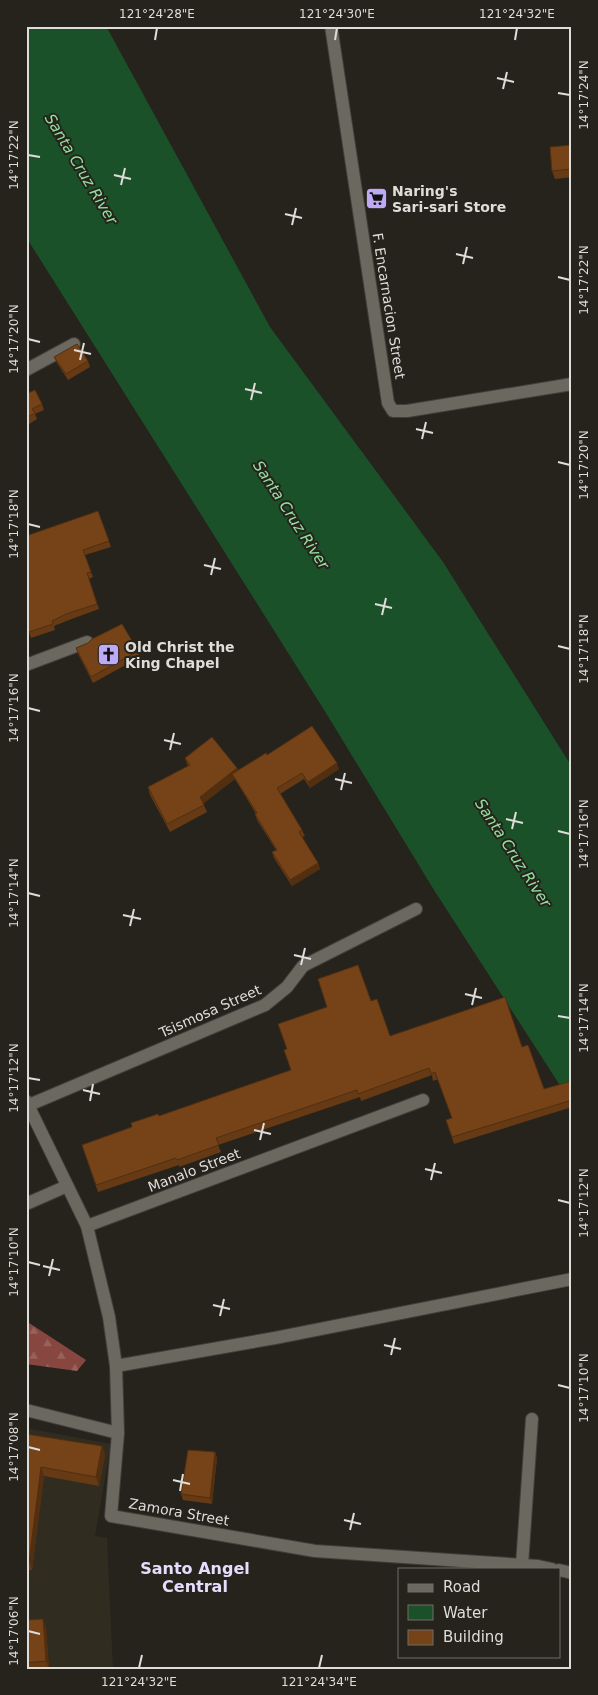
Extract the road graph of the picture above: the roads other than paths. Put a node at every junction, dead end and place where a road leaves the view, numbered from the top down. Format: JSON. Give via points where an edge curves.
{"nodes":[{"id":1,"x":331,"y":26,"type":"edge"},
{"id":2,"x":74,"y":344,"type":"edge"},
{"id":3,"x":26,"y":370,"type":"edge"},
{"id":4,"x":572,"y":384,"type":"edge"},
{"id":5,"x":87,"y":642,"type":"edge"},
{"id":6,"x":26,"y":665,"type":"edge"},
{"id":7,"x":416,"y":909,"type":"dead end"},
{"id":8,"x":423,"y":1100,"type":"dead end"},
{"id":9,"x":28,"y":1103,"type":"edge"},
{"id":10,"x":67,"y":1186,"type":"junction"},
{"id":11,"x":26,"y":1204,"type":"edge"},
{"id":12,"x":88,"y":1226,"type":"junction"},
{"id":13,"x":572,"y":1279,"type":"edge"},
{"id":14,"x":116,"y":1366,"type":"junction"},
{"id":15,"x":26,"y":1410,"type":"edge"},
{"id":16,"x":532,"y":1419,"type":"dead end"},
{"id":17,"x":118,"y":1433,"type":"junction"},
{"id":18,"x":522,"y":1565,"type":"junction"},
{"id":19,"x":544,"y":1568,"type":"edge"}],
"edges":[{"from":1,"to":4,"type":"street","name":"F. Encarnacion Street","via":[[388,403],[393,411]]},
{"from":2,"to":3,"type":"street"},
{"from":5,"to":6,"type":"street"},
{"from":7,"to":9,"type":"street","name":"Tsismosa Street","via":[[303,966],[287,987],[265,1005]]},
{"from":8,"to":12,"type":"street","name":"Manalo Street"},
{"from":9,"to":10,"type":"street","name":"Zamora Street"},
{"from":10,"to":11,"type":"street"},
{"from":10,"to":12,"type":"street","name":"Zamora Street"},
{"from":12,"to":14,"type":"street","name":"Zamora Street","via":[[109,1317]]},
{"from":13,"to":14,"type":"street"},
{"from":14,"to":17,"type":"street","name":"Zamora Street"},
{"from":15,"to":17,"type":"street"},
{"from":16,"to":18,"type":"street"},
{"from":17,"to":18,"type":"street","name":"Zamora Street","via":[[111,1516],[315,1551]]},
{"from":18,"to":19,"type":"street","name":"Zamora Street"}]}
